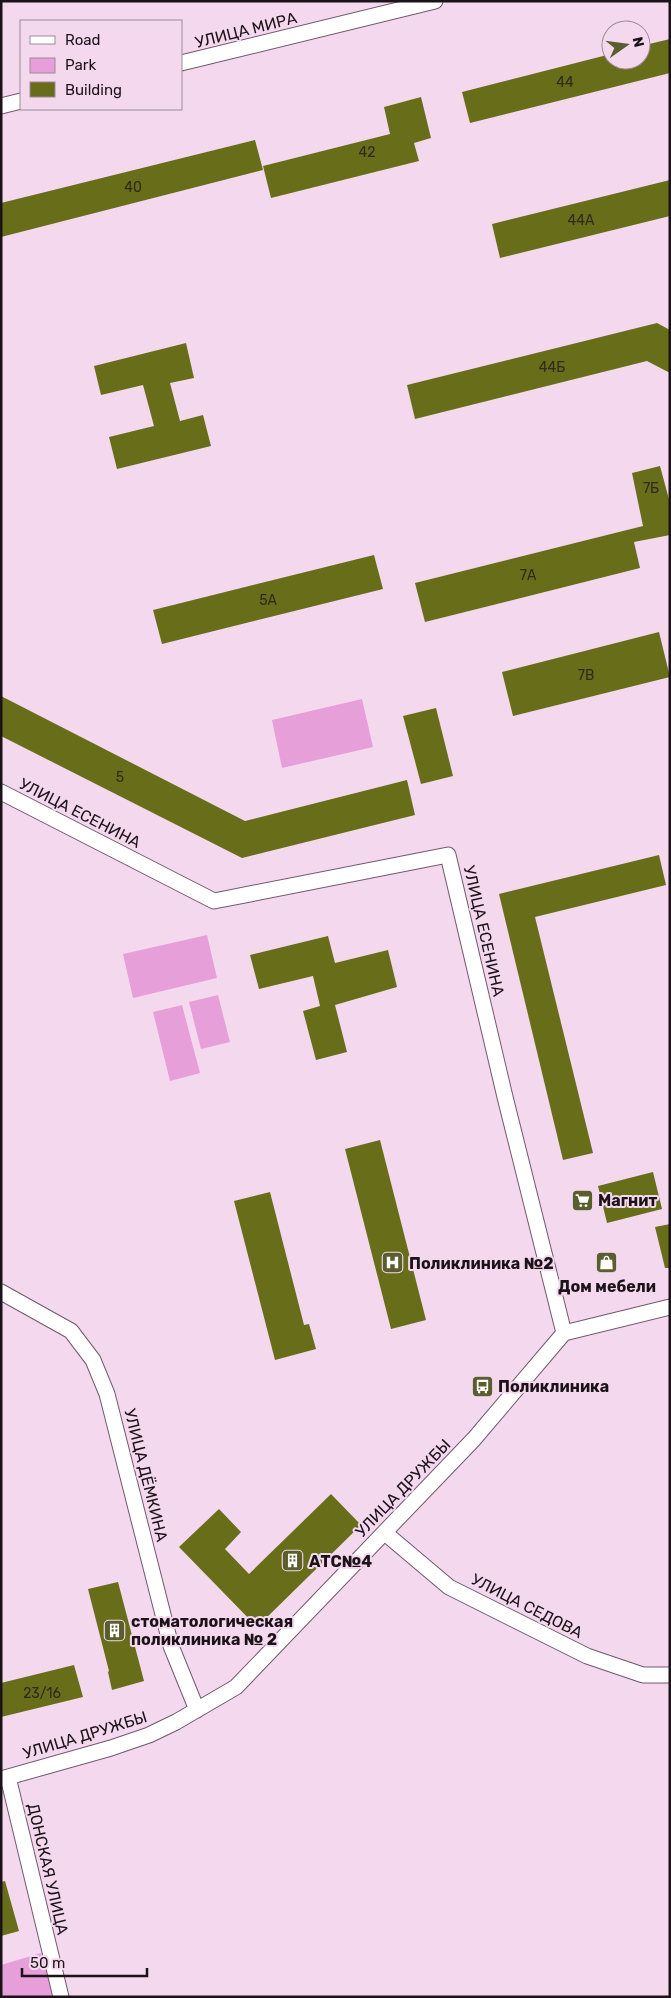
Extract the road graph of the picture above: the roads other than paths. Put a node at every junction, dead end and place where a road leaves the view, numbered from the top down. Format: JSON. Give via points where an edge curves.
{"nodes":[{"id":1,"x":435,"y":1,"type":"edge"},
{"id":2,"x":182,"y":63,"type":"edge"},
{"id":3,"x":20,"y":101,"type":"edge"},
{"id":4,"x":1,"y":106,"type":"edge"},
{"id":5,"x":1,"y":792,"type":"edge"},
{"id":6,"x":1,"y":1292,"type":"edge"},
{"id":7,"x":670,"y":1307,"type":"edge"},
{"id":8,"x":564,"y":1333,"type":"junction"},
{"id":9,"x":385,"y":1533,"type":"junction"},
{"id":10,"x":670,"y":1675,"type":"edge"},
{"id":11,"x":197,"y":1710,"type":"junction"},
{"id":12,"x":5,"y":1778,"type":"edge"},
{"id":13,"x":61,"y":1997,"type":"edge"}],
"edges":[{"from":1,"to":2,"type":"street","name":"УЛИЦА МИРА"},
{"from":3,"to":4,"type":"street"},
{"from":5,"to":8,"type":"street","name":"УЛИЦА ЕСЕНИНА","via":[[214,901],[448,855]]},
{"from":6,"to":11,"type":"street","name":"УЛИЦА ДЁМКИНА","via":[[71,1331],[94,1360],[107,1394],[171,1646]]},
{"from":7,"to":8,"type":"street"},
{"from":8,"to":9,"type":"street","name":"УЛИЦА ДРУЖБЫ","via":[[474,1439]]},
{"from":9,"to":10,"type":"street","name":"УЛИЦА СЕДОВА","via":[[449,1587],[587,1656],[644,1675]]},
{"from":9,"to":11,"type":"street","name":"УЛИЦА ДРУЖБЫ","via":[[236,1687]]},
{"from":11,"to":12,"type":"street","name":"УЛИЦА ДРУЖБЫ","via":[[149,1735]]},
{"from":12,"to":13,"type":"street","name":"ДОНСКАЯ УЛИЦА"}]}
